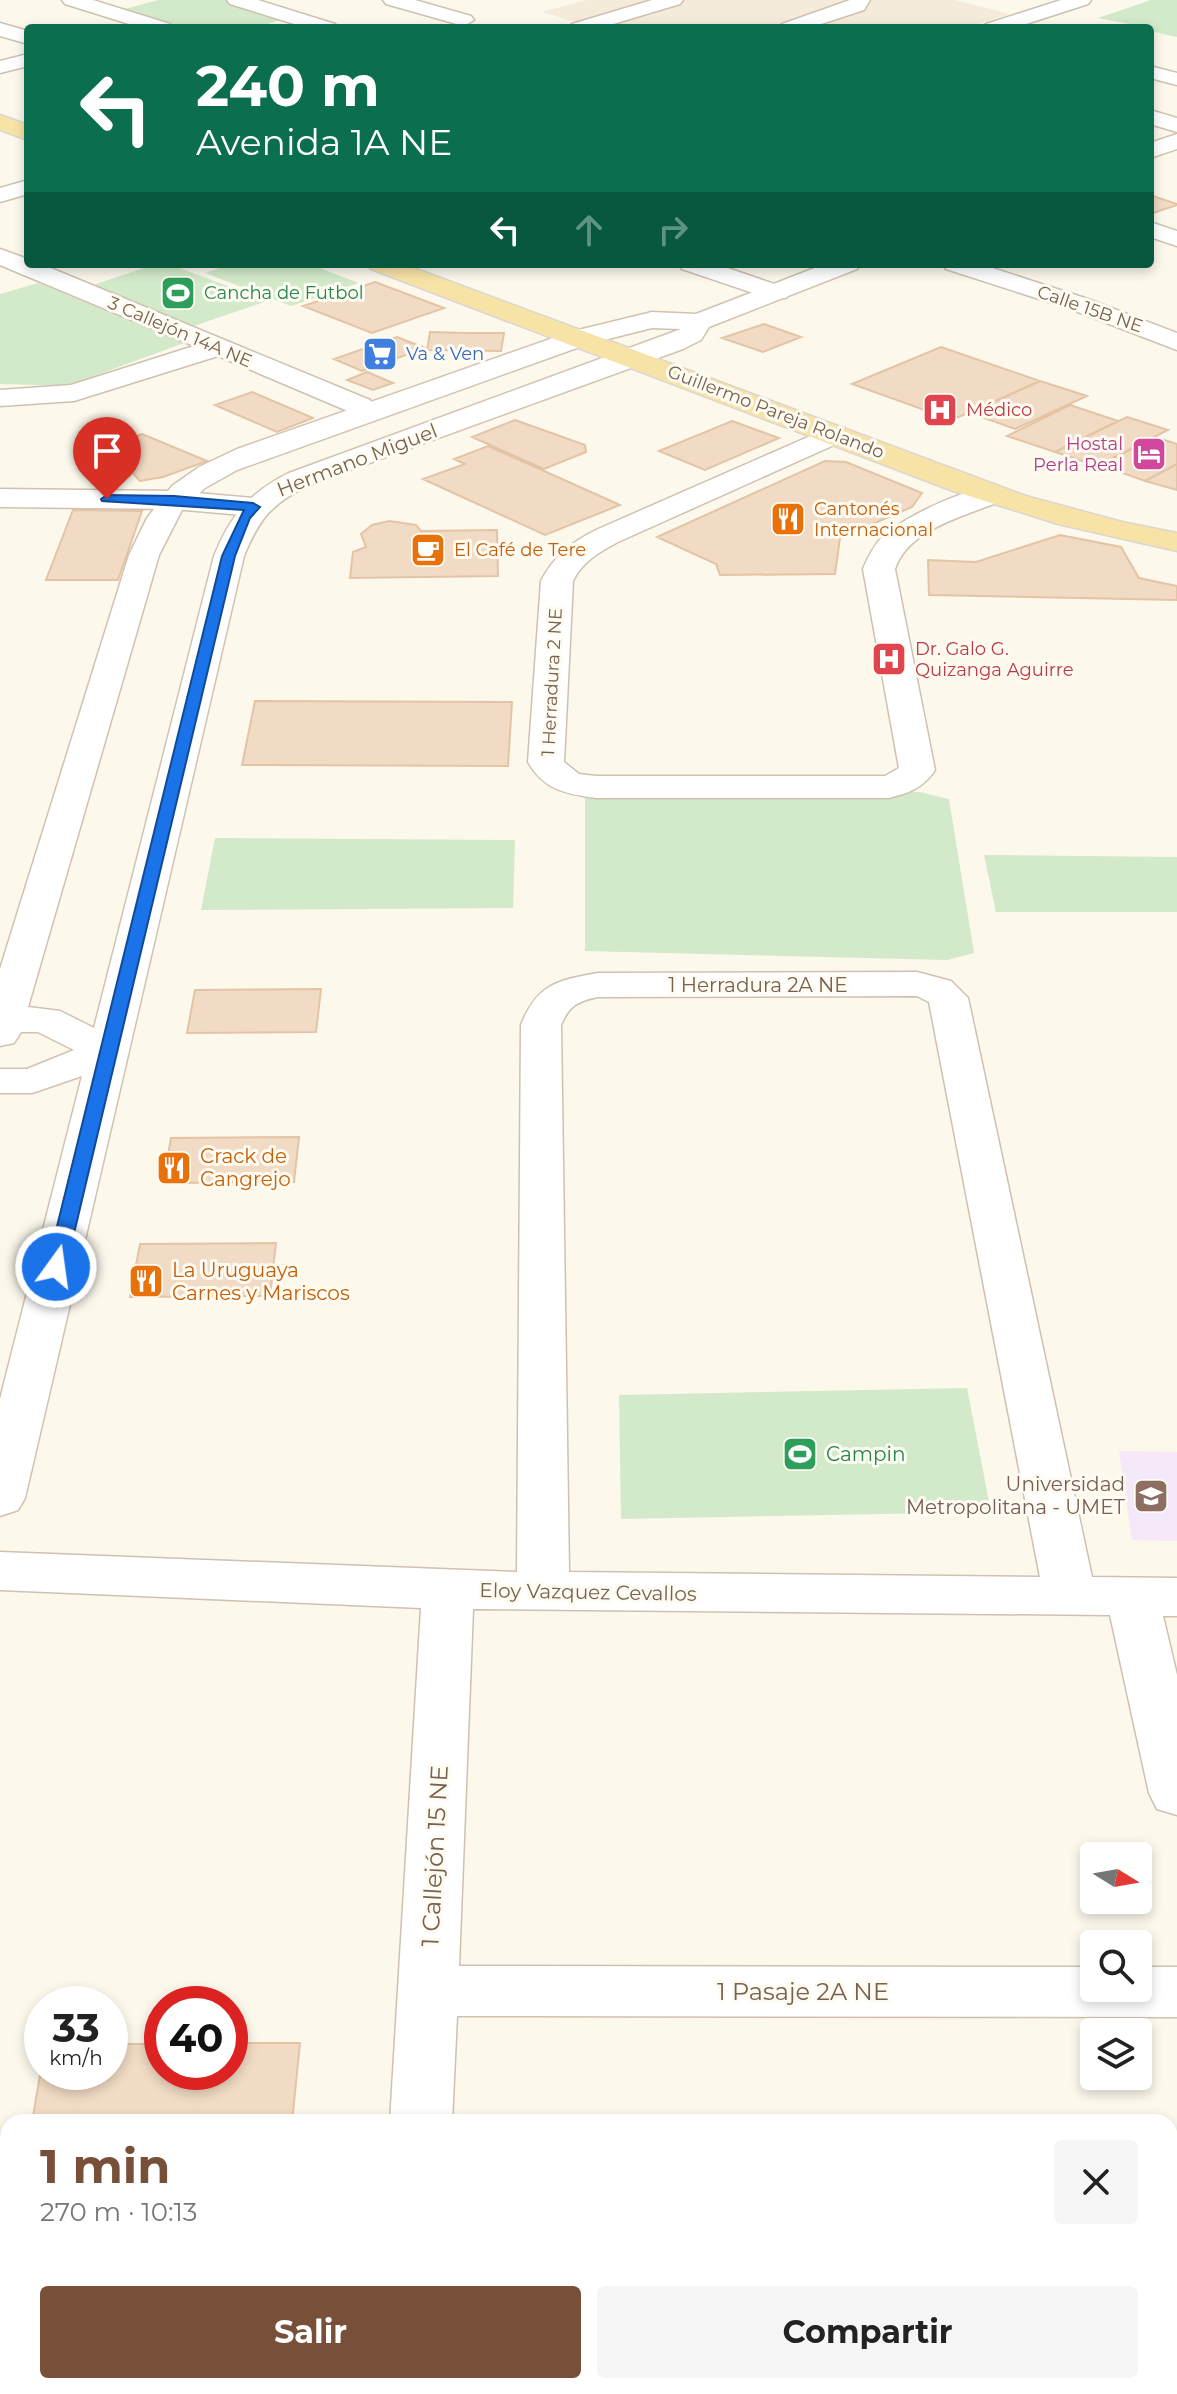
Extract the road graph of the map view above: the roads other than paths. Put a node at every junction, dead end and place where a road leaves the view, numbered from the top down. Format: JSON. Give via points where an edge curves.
{"nodes":[{"id":1,"x":72,"y":0,"type":"edge"},
{"id":2,"x":237,"y":0,"type":"edge"},
{"id":3,"x":393,"y":0,"type":"edge"},
{"id":4,"x":673,"y":0,"type":"edge"},
{"id":5,"x":860,"y":0,"type":"edge"},
{"id":6,"x":1081,"y":0,"type":"edge"},
{"id":7,"x":464,"y":20,"type":"dead end"},
{"id":8,"x":148,"y":24,"type":"edge"},
{"id":9,"x":315,"y":24,"type":"edge"},
{"id":10,"x":592,"y":24,"type":"edge"},
{"id":11,"x":801,"y":24,"type":"edge"},
{"id":12,"x":1006,"y":24,"type":"edge"},
{"id":13,"x":0,"y":29,"type":"edge"},
{"id":14,"x":24,"y":37,"type":"edge"},
{"id":15,"x":24,"y":61,"type":"edge"},
{"id":16,"x":0,"y":67,"type":"edge"},
{"id":17,"x":1154,"y":73,"type":"edge"},
{"id":18,"x":1177,"y":79,"type":"edge"},
{"id":19,"x":0,"y":106,"type":"edge"},
{"id":20,"x":24,"y":114,"type":"edge"},
{"id":21,"x":1154,"y":118,"type":"edge"},
{"id":22,"x":0,"y":122,"type":"edge"},
{"id":23,"x":1177,"y":125,"type":"edge"},
{"id":24,"x":0,"y":128,"type":"edge"},
{"id":25,"x":24,"y":132,"type":"edge"},
{"id":26,"x":24,"y":133,"type":"edge"},
{"id":27,"x":24,"y":188,"type":"edge"},
{"id":28,"x":0,"y":195,"type":"edge"},
{"id":29,"x":1154,"y":230,"type":"edge"},
{"id":30,"x":1177,"y":239,"type":"edge"},
{"id":31,"x":0,"y":256,"type":"edge"},
{"id":32,"x":24,"y":266,"type":"edge"},
{"id":33,"x":28,"y":268,"type":"edge"},
{"id":34,"x":391,"y":268,"type":"edge"},
{"id":35,"x":703,"y":268,"type":"edge"},
{"id":36,"x":838,"y":268,"type":"edge"},
{"id":37,"x":967,"y":268,"type":"edge"},
{"id":38,"x":777,"y":293,"type":"junction"},
{"id":39,"x":582,"y":311,"type":"dead end"},
{"id":40,"x":699,"y":322,"type":"junction"},
{"id":41,"x":626,"y":324,"type":"junction"},
{"id":42,"x":579,"y":338,"type":"junction"},
{"id":43,"x":1177,"y":342,"type":"edge"},
{"id":44,"x":674,"y":343,"type":"junction"},
{"id":45,"x":217,"y":348,"type":"junction"},
{"id":46,"x":704,"y":355,"type":"dead end"},
{"id":47,"x":632,"y":357,"type":"junction"},
{"id":48,"x":0,"y":398,"type":"edge"},
{"id":49,"x":360,"y":406,"type":"dead end"},
{"id":50,"x":833,"y":435,"type":"junction"},
{"id":51,"x":1015,"y":472,"type":"dead end"},
{"id":52,"x":990,"y":495,"type":"junction"},
{"id":53,"x":0,"y":498,"type":"edge"},
{"id":54,"x":174,"y":500,"type":"junction"},
{"id":55,"x":253,"y":507,"type":"junction"},
{"id":56,"x":1177,"y":515,"type":"edge"},
{"id":57,"x":1177,"y":542,"type":"edge"},
{"id":58,"x":1,"y":1024,"type":"edge"},
{"id":59,"x":108,"y":1051,"type":"junction"},
{"id":60,"x":0,"y":1081,"type":"edge"},
{"id":61,"x":0,"y":1498,"type":"edge"},
{"id":62,"x":0,"y":1571,"type":"edge"},
{"id":63,"x":448,"y":1590,"type":"junction"},
{"id":64,"x":543,"y":1591,"type":"junction"},
{"id":65,"x":1070,"y":1595,"type":"junction"},
{"id":66,"x":1155,"y":1597,"type":"edge"},
{"id":67,"x":1177,"y":1793,"type":"edge"},
{"id":68,"x":429,"y":1991,"type":"junction"},
{"id":69,"x":1177,"y":1992,"type":"edge"},
{"id":70,"x":421,"y":2114,"type":"edge"}],
"edges":[{"from":1,"to":8,"type":"street"},
{"from":2,"to":9,"type":"street"},
{"from":3,"to":7,"type":"street"},
{"from":4,"to":10,"type":"street"},
{"from":5,"to":11,"type":"street","via":[[857,6]]},
{"from":6,"to":12,"type":"street"},
{"from":13,"to":14,"type":"street"},
{"from":15,"to":16,"type":"street"},
{"from":17,"to":18,"type":"street"},
{"from":19,"to":20,"type":"main road"},
{"from":21,"to":23,"type":"street"},
{"from":22,"to":25,"type":"main road"},
{"from":24,"to":26,"type":"main road"},
{"from":27,"to":28,"type":"street"},
{"from":29,"to":30,"type":"street"},
{"from":31,"to":32,"type":"street","name":"3 Callejón 14A NE"},
{"from":33,"to":45,"type":"street","name":"3 Callejón 14A NE"},
{"from":34,"to":42,"type":"main road","name":"Guillermo Pareja Rolando"},
{"from":35,"to":38,"type":"street"},
{"from":36,"to":38,"type":"street","name":"Hermano Miguel"},
{"from":37,"to":43,"type":"street","name":"Calle 15B NE"},
{"from":38,"to":40,"type":"street","name":"Hermano Miguel"},
{"from":39,"to":41,"type":"main road","name":"Guillermo Pareja Rolando"},
{"from":40,"to":41,"type":"street","name":"Hermano Miguel"},
{"from":40,"to":44,"type":"street","name":"Hermano Miguel","via":[[692,334]]},
{"from":41,"to":42,"type":"street","name":"Hermano Miguel"},
{"from":41,"to":44,"type":"main road","name":"Guillermo Pareja Rolando"},
{"from":42,"to":47,"type":"main road","name":"Guillermo Pareja Rolando"},
{"from":42,"to":54,"type":"street","name":"Hermano Miguel","via":[[247,455],[203,476]]},
{"from":44,"to":46,"type":"main road","name":"Guillermo Pareja Rolando"},
{"from":44,"to":47,"type":"street","name":"Hermano Miguel"},
{"from":45,"to":48,"type":"street","via":[[74,393]]},
{"from":45,"to":49,"type":"street","name":"3 Callejón 14A NE"},
{"from":47,"to":50,"type":"main road","name":"Guillermo Pareja Rolando"},
{"from":47,"to":55,"type":"street","name":"Hermano Miguel","via":[[299,479]]},
{"from":50,"to":52,"type":"main road","name":"Guillermo Pareja Rolando"},
{"from":50,"to":52,"type":"street","name":"1 Herradura 2 NE","via":[[607,536],[564,565],[557,581],[546,762],[552,775],[596,787],[889,787],[906,781],[917,770],[879,569],[881,556],[900,535]]},
{"from":51,"to":56,"type":"main road"},
{"from":52,"to":57,"type":"main road","name":"Guillermo Pareja Rolando"},
{"from":53,"to":54,"type":"street"},
{"from":54,"to":55,"type":"street"},
{"from":54,"to":58,"type":"street","name":"Hermano Miguel","via":[[144,555]]},
{"from":55,"to":59,"type":"street","name":"Hermano Miguel","via":[[229,556]]},
{"from":58,"to":59,"type":"street","via":[[46,1020]]},
{"from":59,"to":60,"type":"street","via":[[32,1081]]},
{"from":59,"to":61,"type":"street","name":"Hermano Miguel"},
{"from":62,"to":63,"type":"street","name":"Eloy Vazquez Cevallos"},
{"from":63,"to":64,"type":"street","name":"Eloy Vazquez Cevallos"},
{"from":63,"to":68,"type":"street","name":"1 Callejón 15 NE"},
{"from":64,"to":65,"type":"street","name":"Eloy Vazquez Cevallos"},
{"from":64,"to":65,"type":"street","name":"1 Herradura 2A NE","via":[[541,1025],[548,1004],[567,990],[598,985],[917,984],[948,998]]},
{"from":65,"to":66,"type":"street","name":"Eloy Vazquez Cevallos"},
{"from":66,"to":67,"type":"street"},
{"from":68,"to":69,"type":"street","name":"1 Pasaje 2A NE"},
{"from":68,"to":70,"type":"street","name":"1 Callejón 15 NE"}]}
